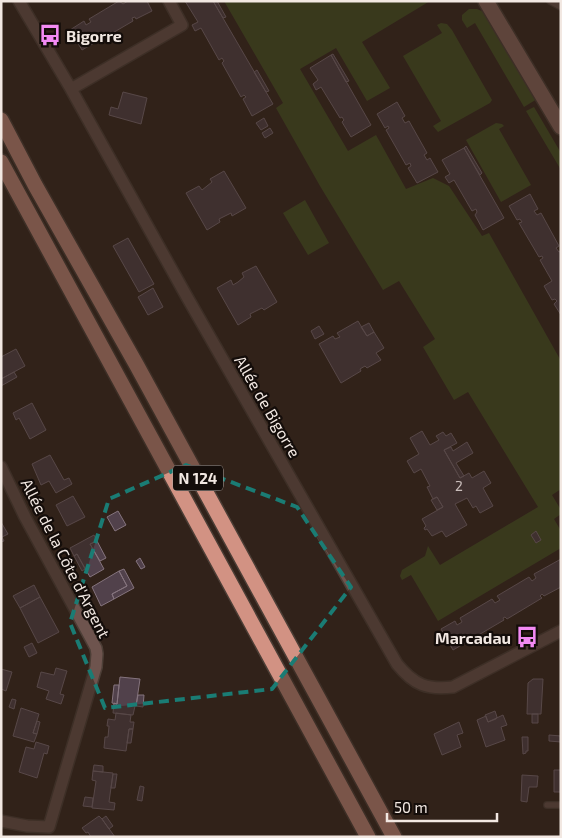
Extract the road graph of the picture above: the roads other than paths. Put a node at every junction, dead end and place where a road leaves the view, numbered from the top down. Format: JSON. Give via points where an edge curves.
{"nodes":[{"id":1,"x":19,"y":1,"type":"edge"},
{"id":2,"x":168,"y":1,"type":"edge"},
{"id":3,"x":486,"y":1,"type":"edge"},
{"id":4,"x":550,"y":1,"type":"edge"},
{"id":5,"x":561,"y":7,"type":"edge"},
{"id":6,"x":71,"y":89,"type":"junction"},
{"id":7,"x":1,"y":120,"type":"edge"},
{"id":8,"x":561,"y":127,"type":"edge"},
{"id":9,"x":1,"y":162,"type":"edge"},
{"id":10,"x":1,"y":466,"type":"edge"},
{"id":11,"x":561,"y":632,"type":"edge"},
{"id":12,"x":547,"y":805,"type":"dead end"},
{"id":13,"x":561,"y":805,"type":"edge"},
{"id":14,"x":1,"y":821,"type":"edge"},
{"id":15,"x":52,"y":832,"type":"edge"},
{"id":16,"x":368,"y":837,"type":"edge"},
{"id":17,"x":394,"y":837,"type":"edge"}],
"edges":[{"from":1,"to":6,"type":"street","name":"Allée de Bigorre"},
{"from":2,"to":6,"type":"street","via":[[182,25]]},
{"from":3,"to":8,"type":"street"},
{"from":4,"to":5,"type":"lane"},
{"from":6,"to":11,"type":"street","name":"Allée de Bigorre","via":[[406,676],[428,688],[453,687]]},
{"from":7,"to":17,"type":"highway","number":"N 124"},
{"from":9,"to":16,"type":"highway","number":"N 124"},
{"from":10,"to":15,"type":"street","name":"Allée de la Côte d'Argent","via":[[97,654]]},
{"from":12,"to":13,"type":"lane"},
{"from":14,"to":15,"type":"street"}]}
